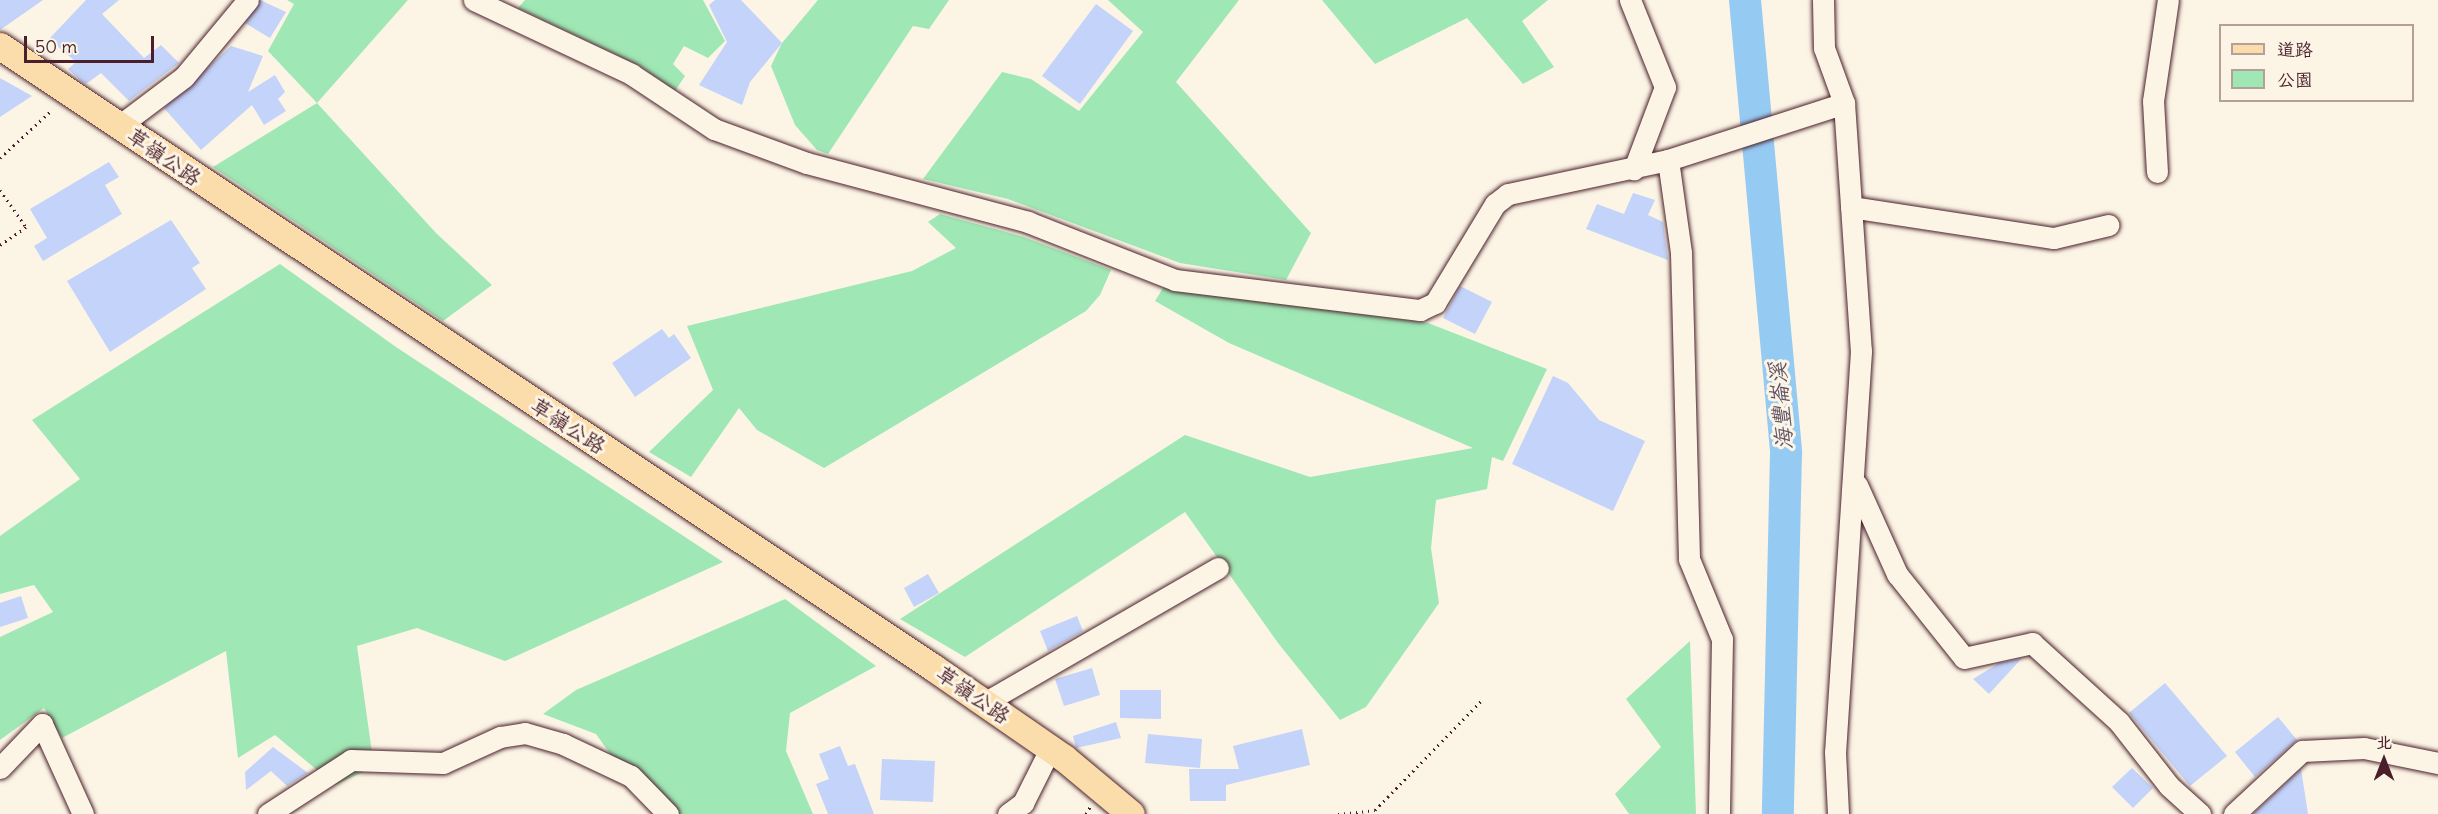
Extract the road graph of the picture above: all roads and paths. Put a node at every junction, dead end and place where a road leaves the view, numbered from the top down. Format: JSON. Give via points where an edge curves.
{"nodes":[{"id":1,"x":248,"y":0,"type":"edge"},
{"id":2,"x":474,"y":0,"type":"edge"},
{"id":3,"x":1630,"y":0,"type":"edge"},
{"id":4,"x":1823,"y":0,"type":"edge"},
{"id":5,"x":2168,"y":0,"type":"edge"},
{"id":6,"x":0,"y":46,"type":"edge"},
{"id":7,"x":69,"y":92,"type":"junction"},
{"id":8,"x":1844,"y":103,"type":"junction"},
{"id":9,"x":119,"y":126,"type":"junction"},
{"id":10,"x":0,"y":158,"type":"edge"},
{"id":11,"x":1668,"y":160,"type":"junction"},
{"id":12,"x":1634,"y":169,"type":"junction"},
{"id":13,"x":2157,"y":172,"type":"dead end"},
{"id":14,"x":0,"y":190,"type":"edge"},
{"id":15,"x":1851,"y":207,"type":"junction"},
{"id":16,"x":2108,"y":225,"type":"dead end"},
{"id":17,"x":0,"y":245,"type":"edge"},
{"id":18,"x":1856,"y":482,"type":"junction"},
{"id":19,"x":1218,"y":568,"type":"dead end"},
{"id":20,"x":1482,"y":699,"type":"dead end"},
{"id":21,"x":984,"y":703,"type":"junction"},
{"id":22,"x":1050,"y":749,"type":"junction"},
{"id":23,"x":2438,"y":763,"type":"edge"},
{"id":24,"x":0,"y":768,"type":"edge"},
{"id":25,"x":83,"y":814,"type":"edge"},
{"id":26,"x":268,"y":814,"type":"edge"},
{"id":27,"x":668,"y":814,"type":"edge"},
{"id":28,"x":1008,"y":814,"type":"edge"},
{"id":29,"x":1131,"y":814,"type":"edge"},
{"id":30,"x":1338,"y":814,"type":"edge"},
{"id":31,"x":1719,"y":814,"type":"edge"},
{"id":32,"x":1838,"y":814,"type":"edge"},
{"id":33,"x":2200,"y":814,"type":"edge"},
{"id":34,"x":2234,"y":814,"type":"edge"}],
"edges":[{"from":1,"to":9,"type":"street","via":[[184,77]]},
{"from":2,"to":12,"type":"street","via":[[631,74],[714,129],[807,163],[1028,222],[1174,280],[1429,310],[1495,204],[1508,194]]},
{"from":3,"to":12,"type":"street","via":[[1665,87]]},
{"from":4,"to":8,"type":"street","via":[[1824,48]]},
{"from":5,"to":13,"type":"street","via":[[2153,101]]},
{"from":6,"to":7,"type":"main road","name":"草嶺公路"},
{"from":7,"to":9,"type":"main road","name":"草嶺公路"},
{"from":7,"to":10,"type":"path"},
{"from":8,"to":11,"type":"street"},
{"from":8,"to":15,"type":"street"},
{"from":9,"to":21,"type":"main road","name":"草嶺公路"},
{"from":11,"to":12,"type":"street"},
{"from":11,"to":31,"type":"street","via":[[1681,253],[1689,559],[1722,639]]},
{"from":14,"to":17,"type":"path","via":[[26,227]]},
{"from":15,"to":16,"type":"street","via":[[2054,238]]},
{"from":15,"to":18,"type":"street","via":[[1861,351]]},
{"from":18,"to":32,"type":"street","via":[[1835,752]]},
{"from":18,"to":33,"type":"street","via":[[1897,574],[1964,658],[2032,643],[2119,722],[2169,786]]},
{"from":19,"to":21,"type":"street"},
{"from":20,"to":30,"type":"path","via":[[1375,810]]},
{"from":21,"to":22,"type":"main road","name":"草嶺公路"},
{"from":22,"to":28,"type":"street","via":[[1023,803]]},
{"from":22,"to":29,"type":"main road","name":"草嶺公路"},
{"from":23,"to":34,"type":"street","via":[[2364,748],[2302,751]]},
{"from":24,"to":25,"type":"street","via":[[42,724]]},
{"from":26,"to":27,"type":"street","via":[[351,760],[443,763],[500,737],[525,734],[563,744],[631,776]]}]}
